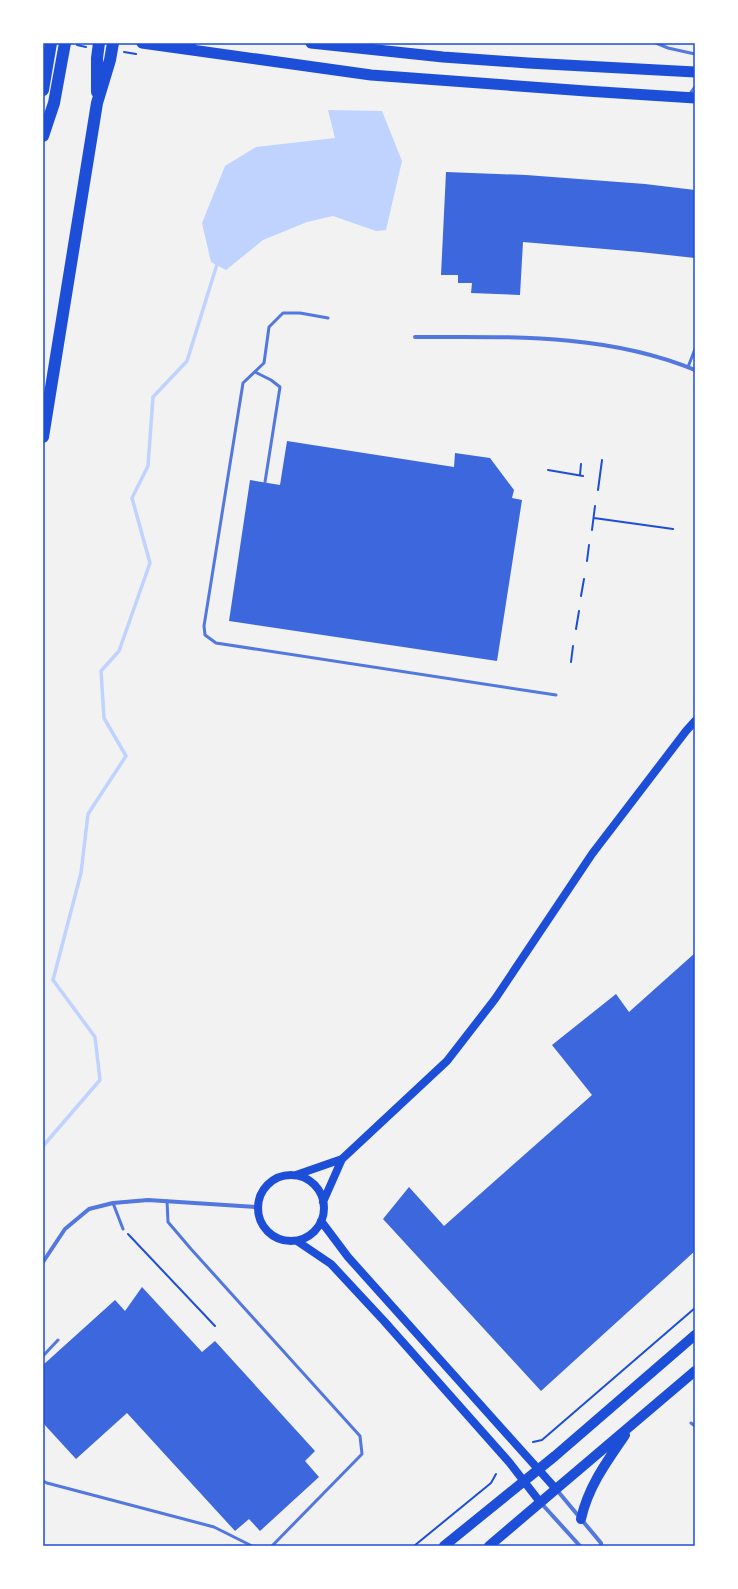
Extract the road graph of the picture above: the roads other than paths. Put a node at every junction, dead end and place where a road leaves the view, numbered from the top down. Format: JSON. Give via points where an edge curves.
{"nodes":[{"id":1,"x":51,"y":43,"type":"edge"},
{"id":2,"x":65,"y":43,"type":"edge"},
{"id":3,"x":99,"y":43,"type":"edge"},
{"id":4,"x":113,"y":43,"type":"edge"},
{"id":5,"x":142,"y":43,"type":"edge"},
{"id":6,"x":311,"y":43,"type":"edge"},
{"id":7,"x":656,"y":43,"type":"edge"},
{"id":8,"x":187,"y":46,"type":"edge"},
{"id":9,"x":695,"y":54,"type":"edge"},
{"id":10,"x":695,"y":72,"type":"edge"},
{"id":11,"x":695,"y":87,"type":"edge"},
{"id":12,"x":43,"y":90,"type":"edge"},
{"id":13,"x":692,"y":97,"type":"edge"},
{"id":14,"x":97,"y":103,"type":"junction"},
{"id":15,"x":43,"y":136,"type":"edge"},
{"id":16,"x":328,"y":318,"type":"dead end"},
{"id":17,"x":415,"y":337,"type":"dead end"},
{"id":18,"x":695,"y":349,"type":"edge"},
{"id":19,"x":688,"y":367,"type":"junction"},
{"id":20,"x":695,"y":370,"type":"edge"},
{"id":21,"x":255,"y":372,"type":"junction"},
{"id":22,"x":43,"y":436,"type":"edge"},
{"id":23,"x":265,"y":482,"type":"dead end"},
{"id":24,"x":556,"y":695,"type":"dead end"},
{"id":25,"x":695,"y":721,"type":"edge"},
{"id":26,"x":342,"y":1159,"type":"junction"},
{"id":27,"x":296,"y":1176,"type":"junction"},
{"id":28,"x":167,"y":1201,"type":"junction"},
{"id":29,"x":323,"y":1202,"type":"junction"},
{"id":30,"x":113,"y":1203,"type":"junction"},
{"id":31,"x":257,"y":1207,"type":"junction"},
{"id":32,"x":322,"y":1221,"type":"junction"},
{"id":33,"x":123,"y":1229,"type":"road end"},
{"id":34,"x":297,"y":1241,"type":"junction"},
{"id":35,"x":43,"y":1262,"type":"edge"},
{"id":36,"x":695,"y":1335,"type":"edge"},
{"id":37,"x":58,"y":1340,"type":"dead end"},
{"id":38,"x":43,"y":1356,"type":"edge"},
{"id":39,"x":695,"y":1371,"type":"edge"},
{"id":40,"x":691,"y":1423,"type":"dead end"},
{"id":41,"x":632,"y":1425,"type":"junction"},
{"id":42,"x":695,"y":1426,"type":"edge"},
{"id":43,"x":538,"y":1470,"type":"junction"},
{"id":44,"x":43,"y":1481,"type":"edge"},
{"id":45,"x":525,"y":1481,"type":"junction"},
{"id":46,"x":556,"y":1489,"type":"junction"},
{"id":47,"x":540,"y":1502,"type":"junction"},
{"id":48,"x":581,"y":1519,"type":"junction"},
{"id":49,"x":252,"y":1546,"type":"edge"},
{"id":50,"x":272,"y":1546,"type":"edge"},
{"id":51,"x":444,"y":1546,"type":"edge"},
{"id":52,"x":489,"y":1546,"type":"edge"},
{"id":53,"x":580,"y":1546,"type":"edge"},
{"id":54,"x":601,"y":1546,"type":"edge"}],
"edges":[{"from":1,"to":12,"type":"highway"},
{"from":2,"to":15,"type":"highway","via":[[54,102]]},
{"from":3,"to":14,"type":"highway"},
{"from":4,"to":14,"type":"highway"},
{"from":5,"to":8,"type":"highway"},
{"from":6,"to":10,"type":"highway","via":[[451,58]]},
{"from":7,"to":9,"type":"lane"},
{"from":8,"to":13,"type":"highway","via":[[371,75]]},
{"from":11,"to":13,"type":"lane"},
{"from":14,"to":22,"type":"highway"},
{"from":16,"to":21,"type":"lane","via":[[283,313],[269,327],[264,364]]},
{"from":17,"to":19,"type":"street","via":[[533,337],[575,341],[641,353]]},
{"from":18,"to":19,"type":"lane"},
{"from":19,"to":20,"type":"street"},
{"from":21,"to":23,"type":"lane","via":[[280,387]]},
{"from":21,"to":24,"type":"lane","via":[[243,383],[204,626],[205,636],[216,643]]},
{"from":25,"to":26,"type":"main road","via":[[592,854],[495,999],[447,1061]]},
{"from":26,"to":27,"type":"main road"},
{"from":26,"to":29,"type":"main road"},
{"from":27,"to":29,"type":"main road","via":[[314,1184]]},
{"from":27,"to":31,"type":"main road","via":[[274,1179],[266,1186]]},
{"from":28,"to":30,"type":"street"},
{"from":28,"to":31,"type":"street"},
{"from":28,"to":50,"type":"lane","via":[[168,1222],[360,1436],[362,1454]]},
{"from":29,"to":32,"type":"main road"},
{"from":30,"to":33,"type":"lane"},
{"from":30,"to":35,"type":"street","via":[[89,1209],[66,1229]]},
{"from":31,"to":34,"type":"main road","via":[[263,1226],[269,1233],[282,1240]]},
{"from":32,"to":34,"type":"main road","via":[[316,1230]]},
{"from":32,"to":43,"type":"main road","via":[[348,1257]]},
{"from":34,"to":45,"type":"main road","via":[[331,1264]]},
{"from":36,"to":43,"type":"main road"},
{"from":37,"to":38,"type":"lane"},
{"from":39,"to":41,"type":"main road"},
{"from":40,"to":42,"type":"lane"},
{"from":41,"to":46,"type":"main road"},
{"from":41,"to":48,"type":"main road","via":[[599,1474],[584,1503]]},
{"from":43,"to":45,"type":"main road"},
{"from":43,"to":46,"type":"main road"},
{"from":44,"to":49,"type":"lane","via":[[214,1527]]},
{"from":45,"to":47,"type":"main road"},
{"from":45,"to":51,"type":"main road"},
{"from":46,"to":47,"type":"main road"},
{"from":46,"to":48,"type":"street"},
{"from":47,"to":52,"type":"main road"},
{"from":47,"to":53,"type":"street"},
{"from":48,"to":54,"type":"street"}]}
